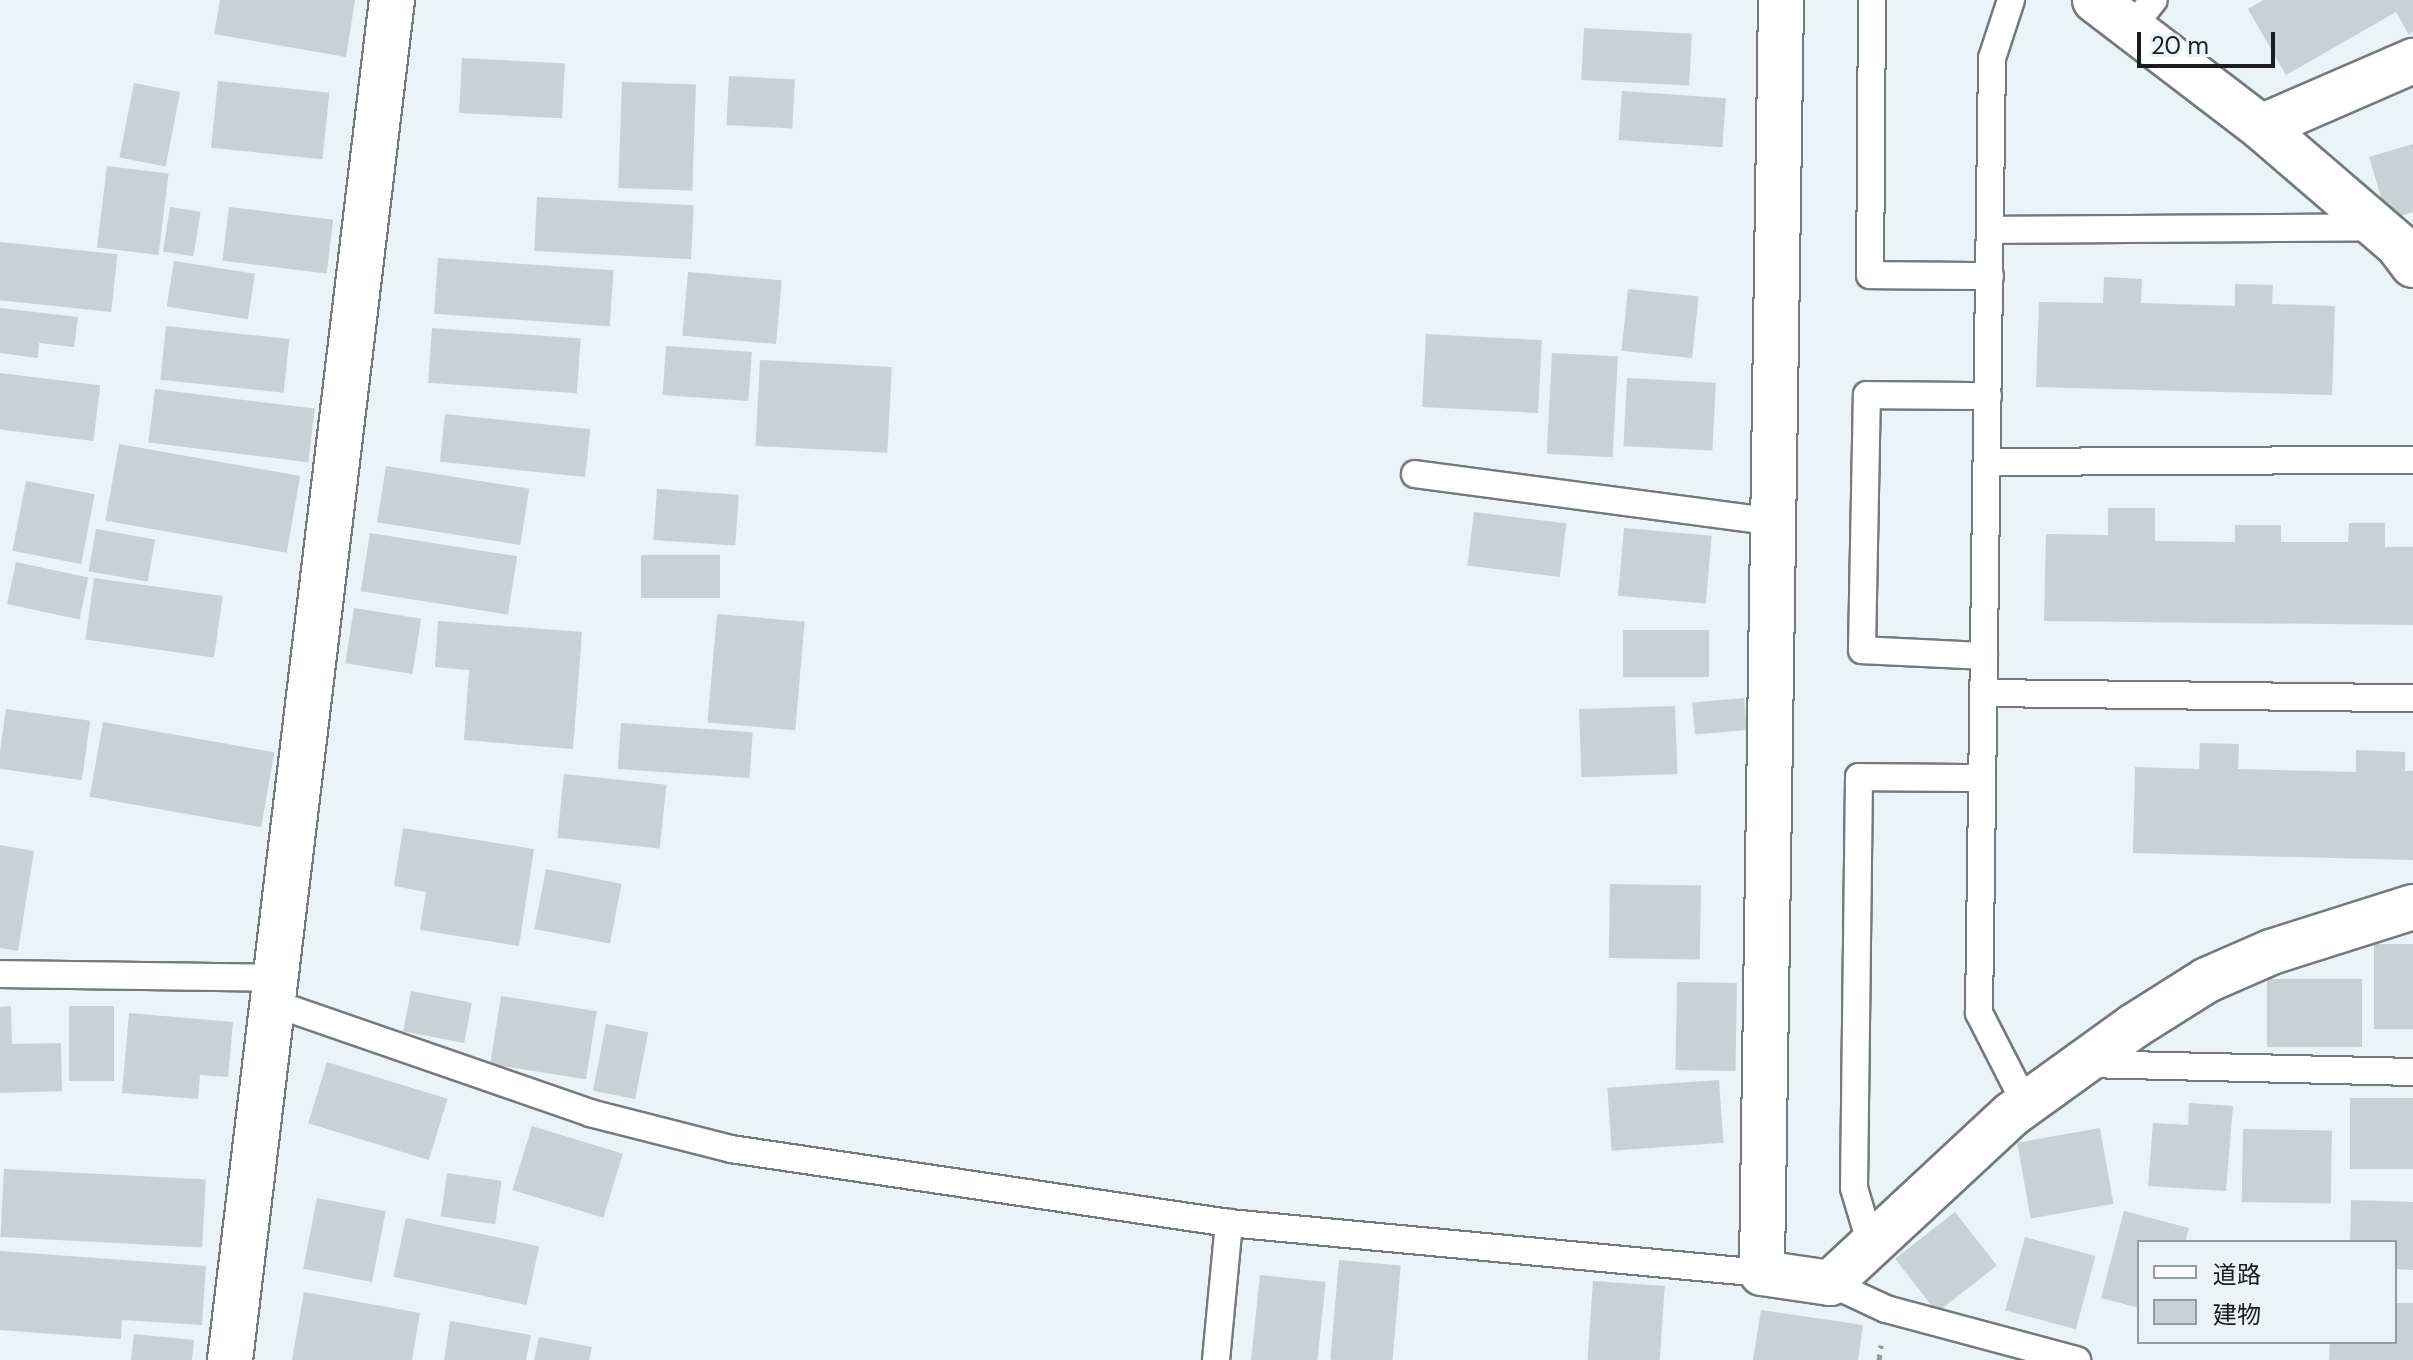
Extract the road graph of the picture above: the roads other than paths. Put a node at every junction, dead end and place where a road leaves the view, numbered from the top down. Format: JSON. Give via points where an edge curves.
{"nodes":[{"id":1,"x":392,"y":0,"type":"edge"},
{"id":2,"x":1781,"y":0,"type":"edge"},
{"id":3,"x":1872,"y":0,"type":"edge"},
{"id":4,"x":2011,"y":0,"type":"edge"},
{"id":5,"x":2095,"y":0,"type":"edge"},
{"id":6,"x":2143,"y":14,"type":"edge"},
{"id":7,"x":2413,"y":61,"type":"edge"},
{"id":8,"x":2261,"y":127,"type":"junction"},
{"id":9,"x":2377,"y":227,"type":"junction"},
{"id":10,"x":1990,"y":230,"type":"junction"},
{"id":11,"x":2413,"y":265,"type":"edge"},
{"id":12,"x":1990,"y":276,"type":"junction"},
{"id":13,"x":1988,"y":396,"type":"junction"},
{"id":14,"x":2413,"y":460,"type":"edge"},
{"id":15,"x":1987,"y":462,"type":"junction"},
{"id":16,"x":1415,"y":474,"type":"dead end"},
{"id":17,"x":1773,"y":522,"type":"junction"},
{"id":18,"x":1984,"y":656,"type":"junction"},
{"id":19,"x":1983,"y":693,"type":"junction"},
{"id":20,"x":2413,"y":698,"type":"edge"},
{"id":21,"x":1982,"y":778,"type":"junction"},
{"id":22,"x":2413,"y":907,"type":"edge"},
{"id":23,"x":0,"y":974,"type":"edge"},
{"id":24,"x":274,"y":990,"type":"junction"},
{"id":25,"x":2082,"y":1063,"type":"junction"},
{"id":26,"x":2413,"y":1072,"type":"edge"},
{"id":27,"x":2025,"y":1103,"type":"junction"},
{"id":28,"x":1229,"y":1223,"type":"junction"},
{"id":29,"x":1871,"y":1245,"type":"junction"},
{"id":30,"x":1762,"y":1273,"type":"junction"},
{"id":31,"x":1830,"y":1283,"type":"junction"},
{"id":32,"x":230,"y":1360,"type":"edge"},
{"id":33,"x":1216,"y":1360,"type":"edge"},
{"id":34,"x":2077,"y":1360,"type":"edge"}],
"edges":[{"from":1,"to":24,"type":"street"},
{"from":2,"to":17,"type":"street"},
{"from":3,"to":12,"type":"lane","via":[[1870,275]]},
{"from":4,"to":10,"type":"lane","via":[[1992,58]]},
{"from":5,"to":6,"type":"street"},
{"from":6,"to":8,"type":"street"},
{"from":7,"to":8,"type":"street"},
{"from":8,"to":9,"type":"street"},
{"from":9,"to":10,"type":"lane"},
{"from":9,"to":11,"type":"street"},
{"from":10,"to":12,"type":"lane"},
{"from":12,"to":13,"type":"lane"},
{"from":13,"to":15,"type":"lane"},
{"from":13,"to":18,"type":"lane","via":[[1867,395],[1862,650]]},
{"from":14,"to":15,"type":"lane"},
{"from":15,"to":18,"type":"lane"},
{"from":16,"to":17,"type":"lane"},
{"from":17,"to":30,"type":"street"},
{"from":18,"to":19,"type":"lane"},
{"from":19,"to":20,"type":"lane"},
{"from":19,"to":21,"type":"lane"},
{"from":21,"to":27,"type":"lane","via":[[1979,1013]]},
{"from":21,"to":29,"type":"lane","via":[[1859,777],[1854,1188]]},
{"from":22,"to":25,"type":"street","via":[[2340,927],[2207,980]]},
{"from":23,"to":24,"type":"lane"},
{"from":24,"to":28,"type":"lane","via":[[677,1139]]},
{"from":24,"to":32,"type":"street"},
{"from":25,"to":26,"type":"lane"},
{"from":25,"to":27,"type":"street"},
{"from":27,"to":29,"type":"street"},
{"from":28,"to":30,"type":"lane"},
{"from":28,"to":33,"type":"lane"},
{"from":29,"to":31,"type":"street"},
{"from":30,"to":31,"type":"street"},
{"from":31,"to":34,"type":"lane","via":[[1886,1309]]}]}
